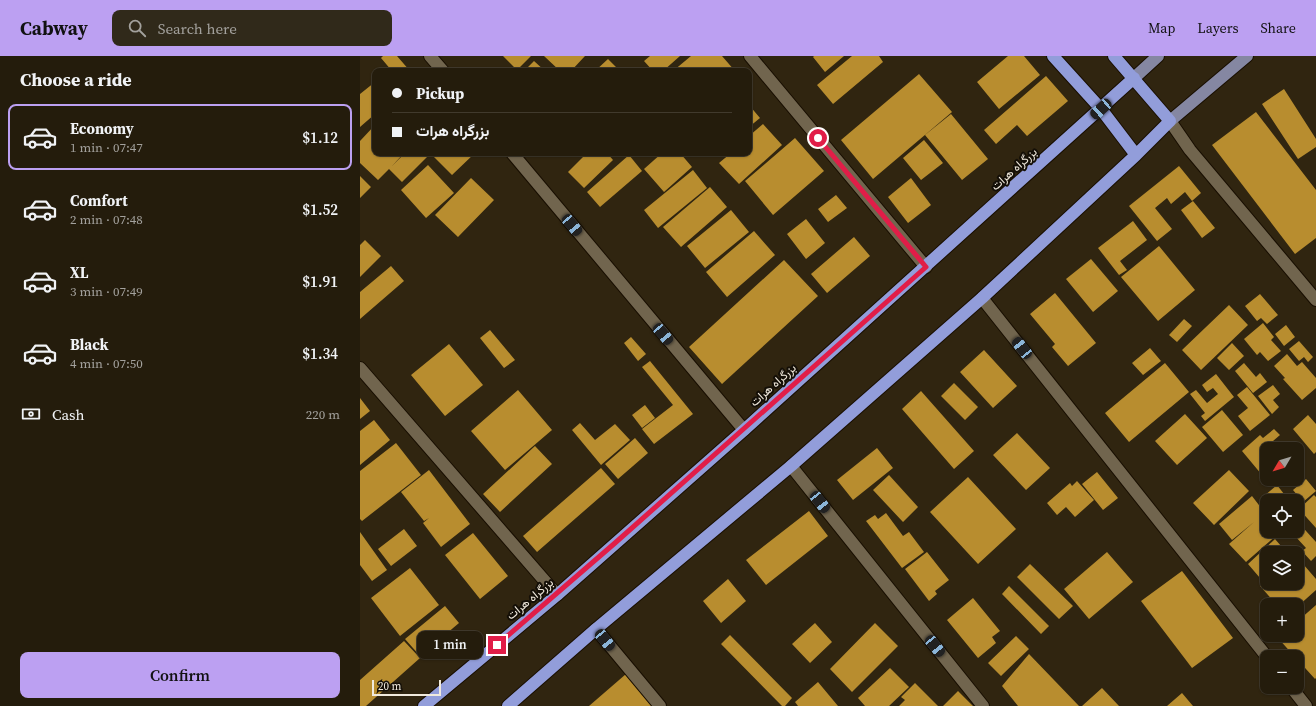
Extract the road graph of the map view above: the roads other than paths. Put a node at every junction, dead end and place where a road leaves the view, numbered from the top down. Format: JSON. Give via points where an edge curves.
{"nodes":[{"id":1,"x":430,"y":56,"type":"edge"},
{"id":2,"x":750,"y":56,"type":"edge"},
{"id":3,"x":1053,"y":56,"type":"edge"},
{"id":4,"x":1114,"y":56,"type":"edge"},
{"id":5,"x":1158,"y":56,"type":"edge"},
{"id":6,"x":1247,"y":56,"type":"edge"},
{"id":7,"x":440,"y":68,"type":"edge"},
{"id":8,"x":1134,"y":78,"type":"junction"},
{"id":9,"x":1101,"y":109,"type":"junction"},
{"id":10,"x":1170,"y":121,"type":"junction"},
{"id":11,"x":1136,"y":154,"type":"junction"},
{"id":12,"x":515,"y":156,"type":"edge"},
{"id":13,"x":926,"y":267,"type":"junction"},
{"id":14,"x":982,"y":298,"type":"junction"},
{"id":15,"x":1316,"y":300,"type":"edge"},
{"id":16,"x":360,"y":368,"type":"edge"},
{"id":17,"x":744,"y":430,"type":"junction"},
{"id":18,"x":791,"y":466,"type":"junction"},
{"id":19,"x":557,"y":595,"type":"junction"},
{"id":20,"x":596,"y":629,"type":"junction"},
{"id":21,"x":1261,"y":650,"type":"edge"},
{"id":22,"x":1297,"y":694,"type":"edge"},
{"id":23,"x":424,"y":706,"type":"edge"},
{"id":24,"x":508,"y":706,"type":"edge"},
{"id":25,"x":660,"y":706,"type":"edge"},
{"id":26,"x":983,"y":706,"type":"edge"},
{"id":27,"x":1306,"y":706,"type":"edge"}],
"edges":[{"from":1,"to":7,"type":"street"},
{"from":2,"to":13,"type":"street"},
{"from":3,"to":9,"type":"highway"},
{"from":4,"to":8,"type":"highway"},
{"from":5,"to":8,"type":"main road"},
{"from":6,"to":10,"type":"main road"},
{"from":8,"to":9,"type":"highway","name":"بزرگراه هرات"},
{"from":8,"to":10,"type":"highway"},
{"from":9,"to":11,"type":"highway"},
{"from":9,"to":13,"type":"highway","name":"بزرگراه هرات"},
{"from":10,"to":11,"type":"highway"},
{"from":10,"to":15,"type":"street","via":[[1190,150]]},
{"from":11,"to":14,"type":"highway"},
{"from":12,"to":17,"type":"street"},
{"from":13,"to":17,"type":"highway","name":"بزرگراه هرات"},
{"from":14,"to":18,"type":"highway"},
{"from":14,"to":21,"type":"street"},
{"from":16,"to":19,"type":"street"},
{"from":17,"to":19,"type":"highway","name":"بزرگراه هرات"},
{"from":18,"to":20,"type":"highway"},
{"from":18,"to":26,"type":"street"},
{"from":19,"to":23,"type":"highway","name":"بزرگراه هرات"},
{"from":20,"to":24,"type":"highway"},
{"from":20,"to":25,"type":"street"},
{"from":22,"to":27,"type":"street"}]}
